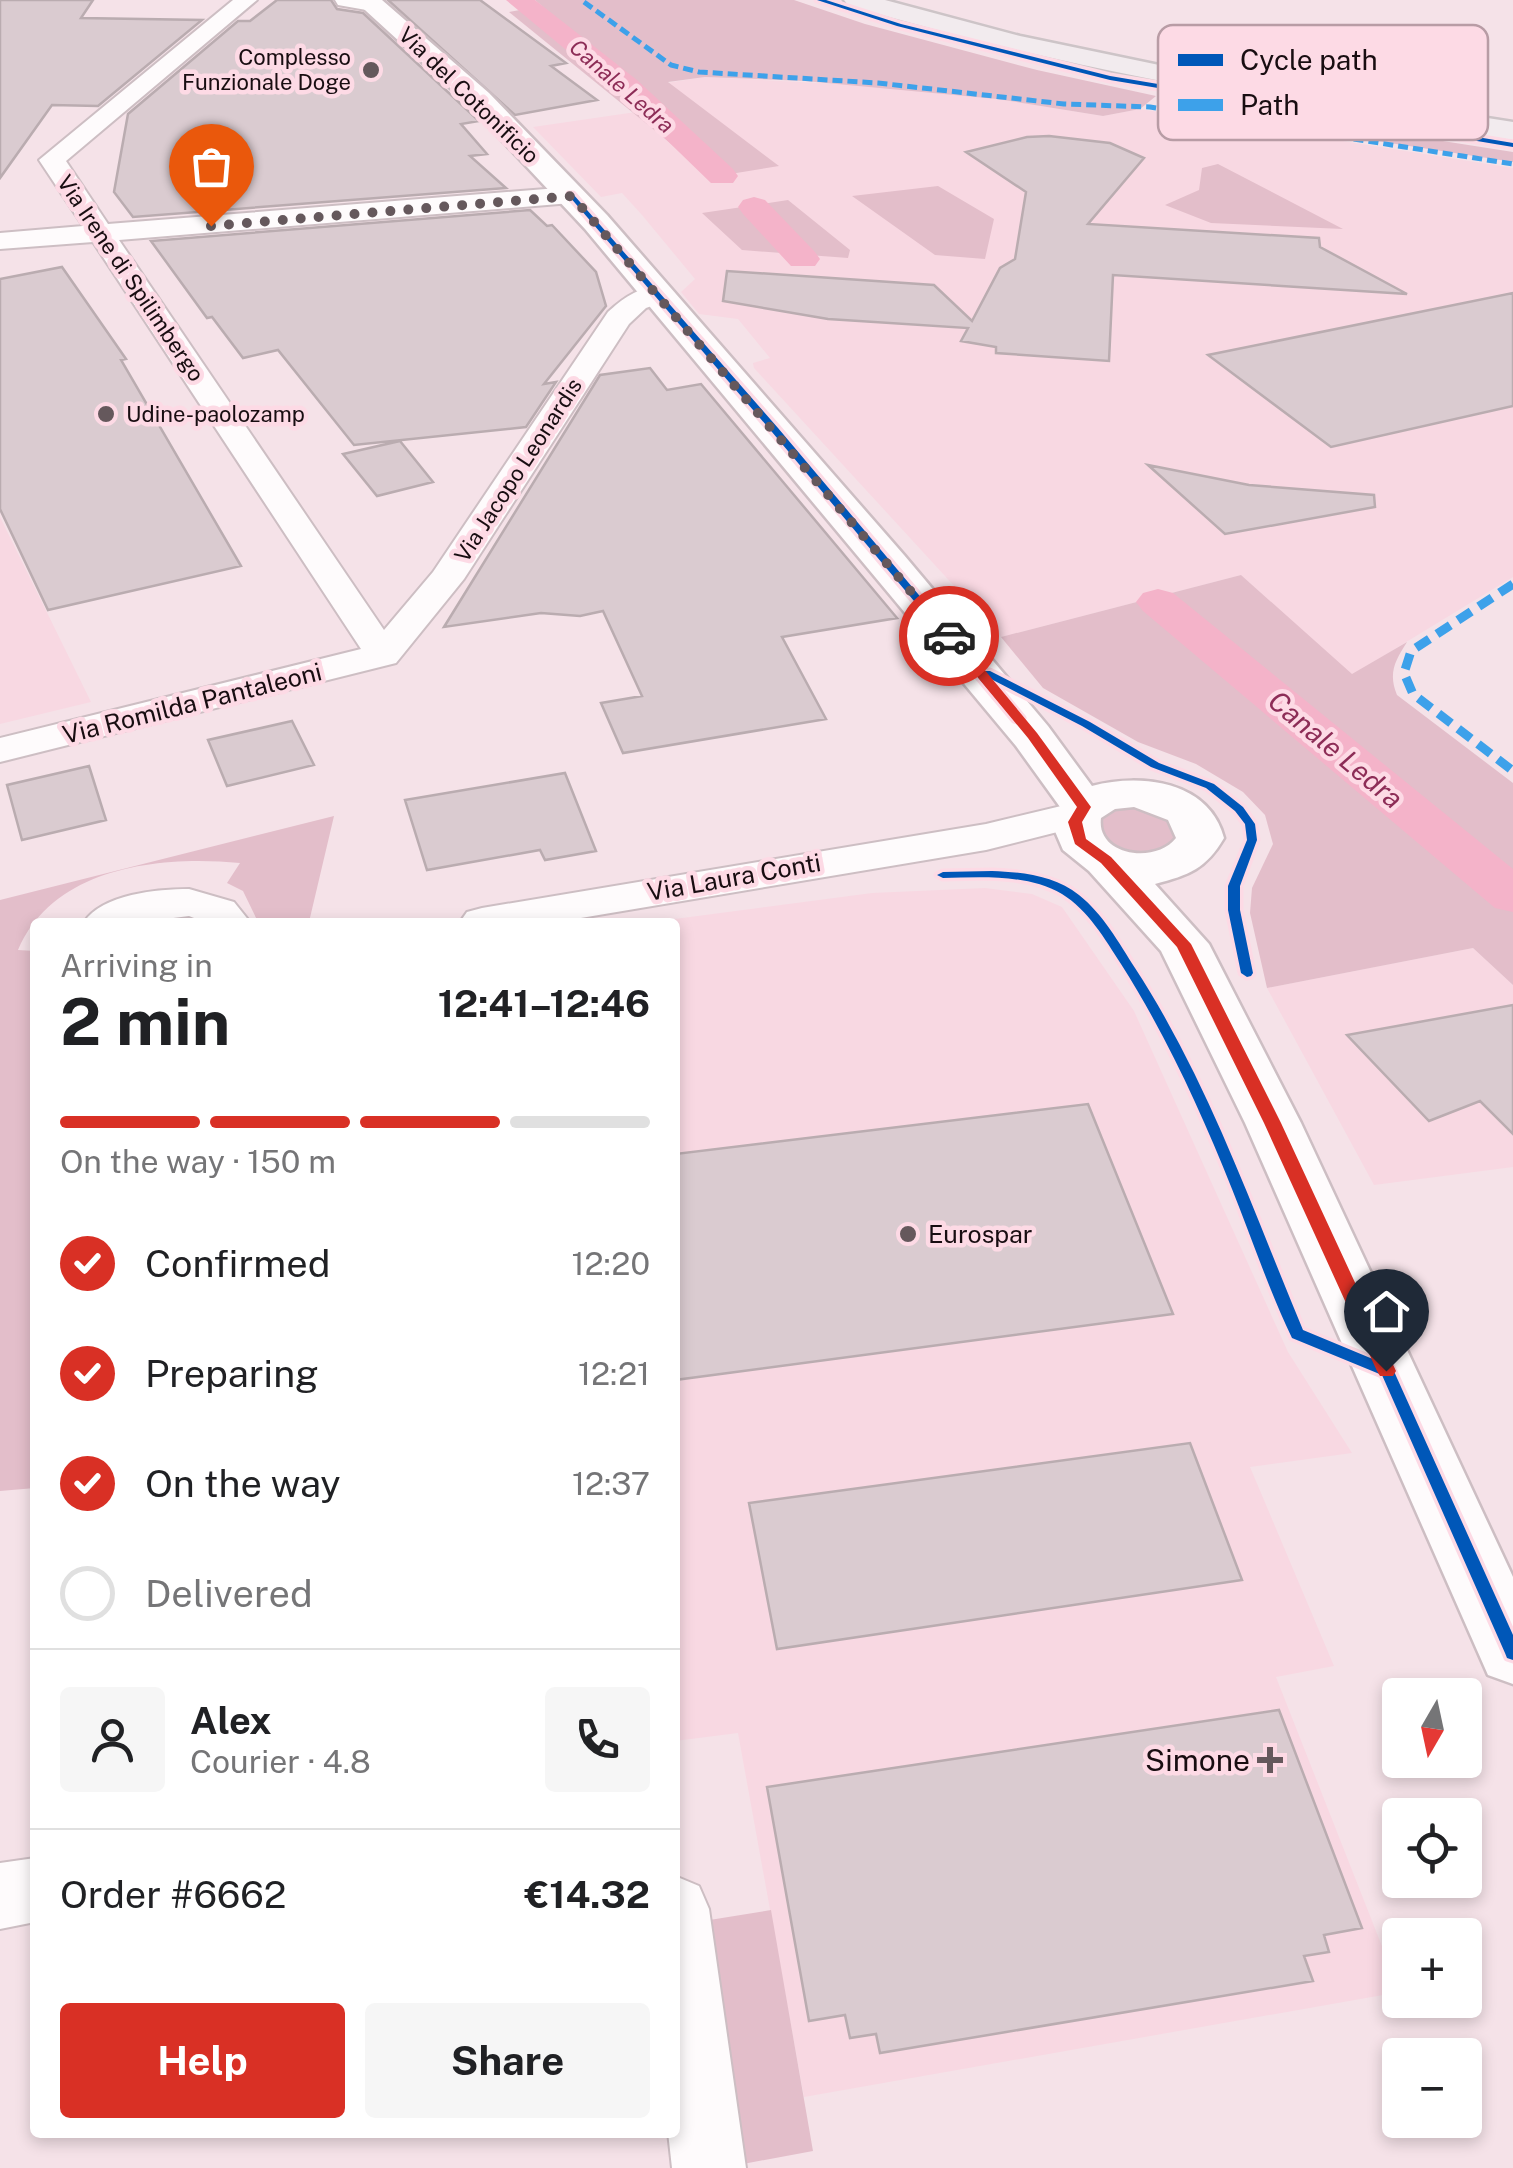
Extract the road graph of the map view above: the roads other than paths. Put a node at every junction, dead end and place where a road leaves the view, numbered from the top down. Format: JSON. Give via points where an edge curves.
{"nodes":[{"id":1,"x":246,"y":0,"type":"edge"},
{"id":2,"x":858,"y":0,"type":"edge"},
{"id":3,"x":362,"y":1,"type":"edge"},
{"id":4,"x":1158,"y":73,"type":"edge"},
{"id":5,"x":1488,"y":127,"type":"edge"},
{"id":6,"x":1513,"y":131,"type":"edge"},
{"id":7,"x":572,"y":196,"type":"junction"},
{"id":8,"x":101,"y":234,"type":"junction"},
{"id":9,"x":0,"y":241,"type":"edge"},
{"id":10,"x":658,"y":294,"type":"junction"},
{"id":11,"x":383,"y":655,"type":"junction"},
{"id":12,"x":1032,"y":736,"type":"junction"},
{"id":13,"x":0,"y":750,"type":"edge"},
{"id":14,"x":1149,"y":794,"type":"junction"},
{"id":15,"x":1087,"y":830,"type":"junction"},
{"id":16,"x":1189,"y":856,"type":"junction"},
{"id":17,"x":114,"y":918,"type":"edge"},
{"id":18,"x":224,"y":918,"type":"edge"},
{"id":19,"x":505,"y":918,"type":"edge"},
{"id":20,"x":1184,"y":944,"type":"junction"},
{"id":21,"x":1513,"y":1653,"type":"edge"},
{"id":22,"x":30,"y":1891,"type":"edge"},
{"id":23,"x":0,"y":1896,"type":"edge"},
{"id":24,"x":680,"y":1946,"type":"edge"},
{"id":25,"x":709,"y":2168,"type":"edge"}],
"edges":[{"from":1,"to":8,"type":"street","name":"Via Irene di Spilimbergo","via":[[52,160]]},
{"from":2,"to":4,"type":"main road"},
{"from":3,"to":7,"type":"main road","name":"Via del Cotonificio","via":[[457,78]]},
{"from":5,"to":6,"type":"main road"},
{"from":7,"to":8,"type":"street"},
{"from":7,"to":10,"type":"main road","name":"Via del Cotonificio"},
{"from":8,"to":9,"type":"street"},
{"from":8,"to":11,"type":"street","name":"Via Irene di Spilimbergo"},
{"from":10,"to":11,"type":"street","name":"Via Jacopo Leonardis","via":[[618,318],[446,579]]},
{"from":10,"to":12,"type":"main road","name":"Via del Cotonificio"},
{"from":11,"to":13,"type":"street","name":"Via Romilda Pantaleoni"},
{"from":12,"to":14,"type":"main road","name":"Via del Cotonificio"},
{"from":12,"to":15,"type":"main road","name":"Via del Cotonificio"},
{"from":14,"to":15,"type":"main road","via":[[1105,796]]},
{"from":14,"to":16,"type":"main road","via":[[1180,806],[1198,826],[1197,847]]},
{"from":15,"to":16,"type":"main road","via":[[1142,868]]},
{"from":15,"to":19,"type":"street","name":"Via Laura Conti","via":[[859,855]]},
{"from":15,"to":20,"type":"main road","name":"Via del Cotonificio"},
{"from":16,"to":20,"type":"main road","name":"Via del Cotonificio"},
{"from":17,"to":18,"type":"street","via":[[188,902],[212,906]]},
{"from":20,"to":21,"type":"main road","name":"Via del Cotonificio"},
{"from":22,"to":23,"type":"street"},
{"from":24,"to":25,"type":"street"}]}
